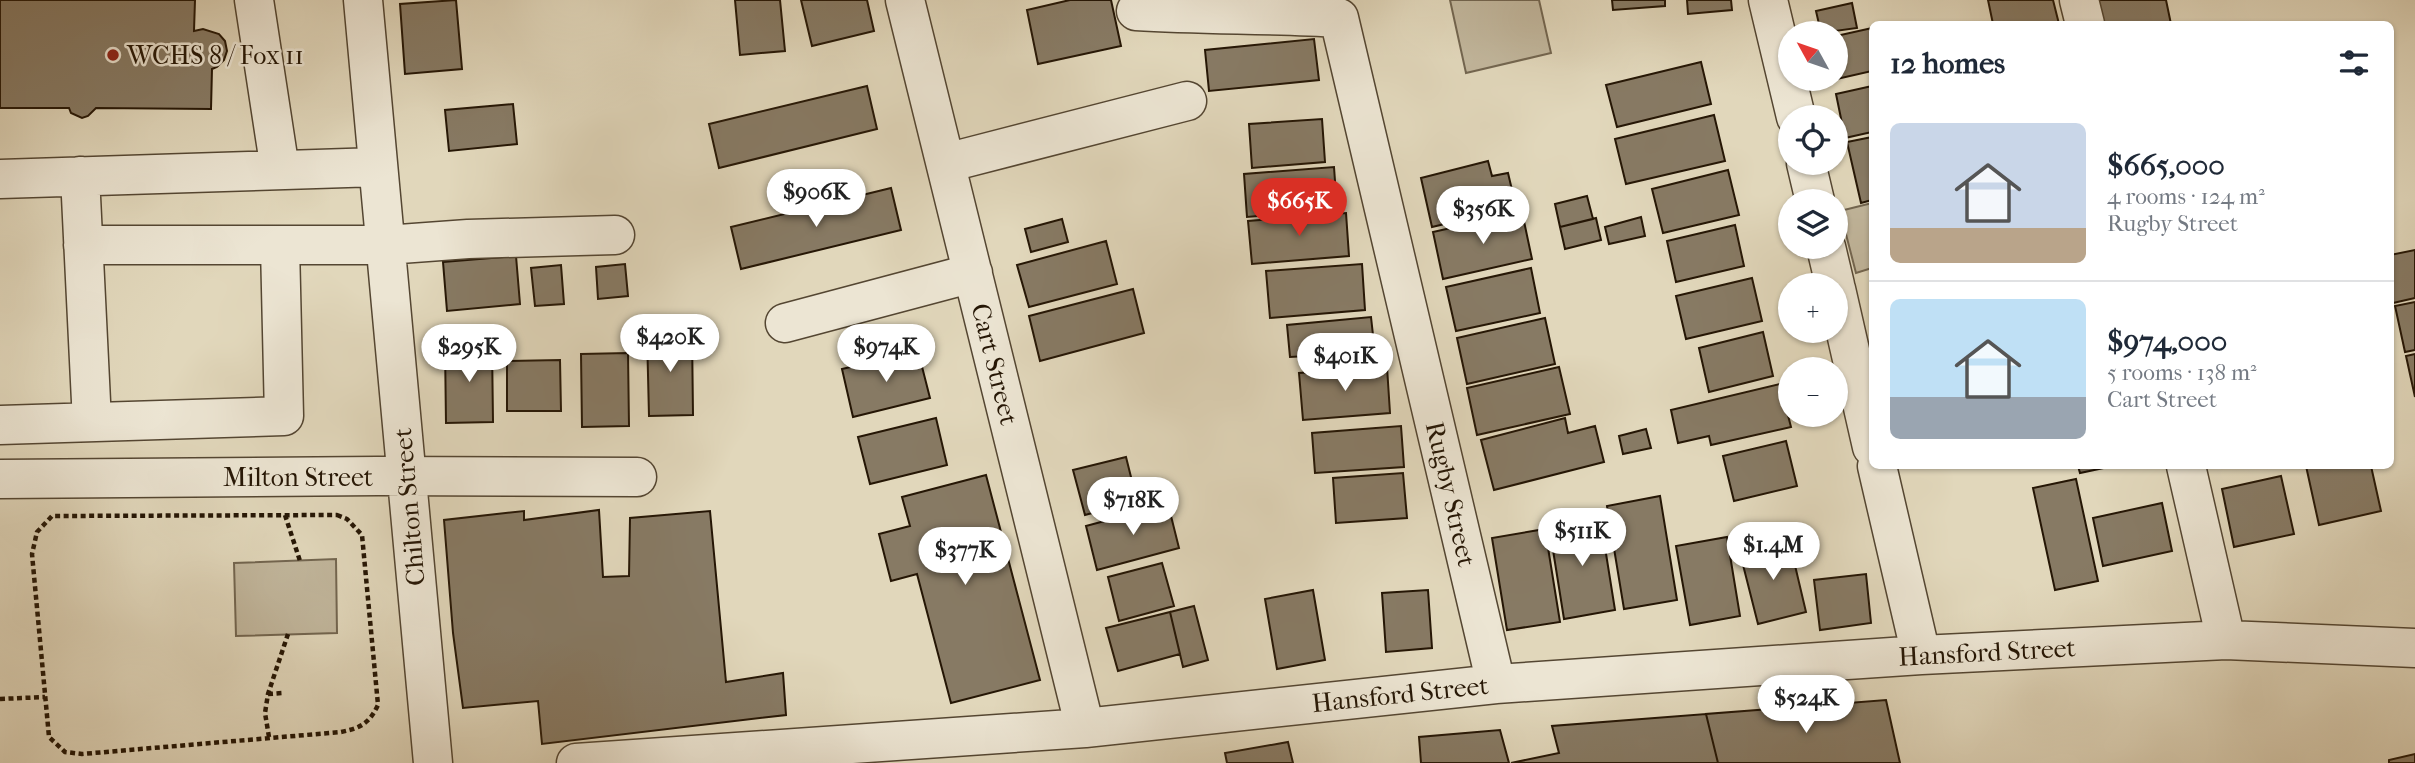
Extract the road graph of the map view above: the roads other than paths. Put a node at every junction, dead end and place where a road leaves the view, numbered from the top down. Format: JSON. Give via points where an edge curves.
{"nodes":[{"id":1,"x":254,"y":0,"type":"edge"},
{"id":2,"x":363,"y":0,"type":"edge"},
{"id":3,"x":905,"y":0,"type":"edge"},
{"id":4,"x":1768,"y":0,"type":"edge"},
{"id":5,"x":2079,"y":0,"type":"edge"},
{"id":6,"x":1136,"y":11,"type":"dead end"},
{"id":7,"x":2084,"y":21,"type":"edge"},
{"id":8,"x":1187,"y":101,"type":"dead end"},
{"id":9,"x":1793,"y":105,"type":"edge"},
{"id":10,"x":946,"y":163,"type":"junction"},
{"id":11,"x":378,"y":167,"type":"junction"},
{"id":12,"x":280,"y":170,"type":"junction"},
{"id":13,"x":80,"y":176,"type":"junction"},
{"id":14,"x":0,"y":178,"type":"edge"},
{"id":15,"x":615,"y":235,"type":"dead end"},
{"id":16,"x":83,"y":245,"type":"junction"},
{"id":17,"x":386,"y":245,"type":"junction"},
{"id":18,"x":280,"y":246,"type":"junction"},
{"id":19,"x":973,"y":273,"type":"junction"},
{"id":20,"x":785,"y":323,"type":"dead end"},
{"id":21,"x":1848,"y":343,"type":"edge"},
{"id":22,"x":0,"y":419,"type":"edge"},
{"id":23,"x":92,"y":422,"type":"junction"},
{"id":24,"x":1869,"y":434,"type":"edge"},
{"id":25,"x":1878,"y":469,"type":"edge"},
{"id":26,"x":2187,"y":469,"type":"edge"},
{"id":27,"x":406,"y":476,"type":"junction"},
{"id":28,"x":638,"y":477,"type":"dead end"},
{"id":29,"x":0,"y":479,"type":"edge"},
{"id":30,"x":2226,"y":639,"type":"junction"},
{"id":31,"x":2415,"y":649,"type":"edge"},
{"id":32,"x":1921,"y":655,"type":"junction"},
{"id":33,"x":1496,"y":684,"type":"junction"},
{"id":34,"x":1085,"y":728,"type":"junction"},
{"id":35,"x":433,"y":763,"type":"edge"},
{"id":36,"x":576,"y":763,"type":"edge"}],
"edges":[{"from":1,"to":12,"type":"street"},
{"from":2,"to":11,"type":"street","name":"Chilton Street"},
{"from":3,"to":10,"type":"street","name":"Cart Street"},
{"from":4,"to":9,"type":"street"},
{"from":5,"to":7,"type":"street"},
{"from":6,"to":33,"type":"street","name":"Rugby Street","via":[[1339,18]]},
{"from":8,"to":10,"type":"street"},
{"from":10,"to":19,"type":"street","name":"Cart Street"},
{"from":11,"to":12,"type":"street"},
{"from":11,"to":17,"type":"street","name":"Chilton Street"},
{"from":12,"to":13,"type":"street"},
{"from":13,"to":14,"type":"street"},
{"from":13,"to":16,"type":"street"},
{"from":15,"to":17,"type":"street"},
{"from":16,"to":18,"type":"street"},
{"from":16,"to":23,"type":"street"},
{"from":17,"to":18,"type":"street"},
{"from":17,"to":27,"type":"street","name":"Chilton Street"},
{"from":18,"to":23,"type":"street","via":[[284,416]]},
{"from":19,"to":20,"type":"street"},
{"from":19,"to":34,"type":"street","name":"Cart Street"},
{"from":21,"to":24,"type":"street"},
{"from":22,"to":23,"type":"street"},
{"from":25,"to":32,"type":"street"},
{"from":26,"to":30,"type":"street"},
{"from":27,"to":28,"type":"street","name":"Milton Street"},
{"from":27,"to":29,"type":"street","name":"Milton Street"},
{"from":27,"to":35,"type":"street","name":"Chilton Street"},
{"from":30,"to":31,"type":"street","name":"Hansford Street"},
{"from":30,"to":32,"type":"street","name":"Hansford Street"},
{"from":32,"to":33,"type":"street","name":"Hansford Street"},
{"from":33,"to":34,"type":"street","name":"Hansford Street"},
{"from":34,"to":36,"type":"street","name":"Hansford Street"}]}
